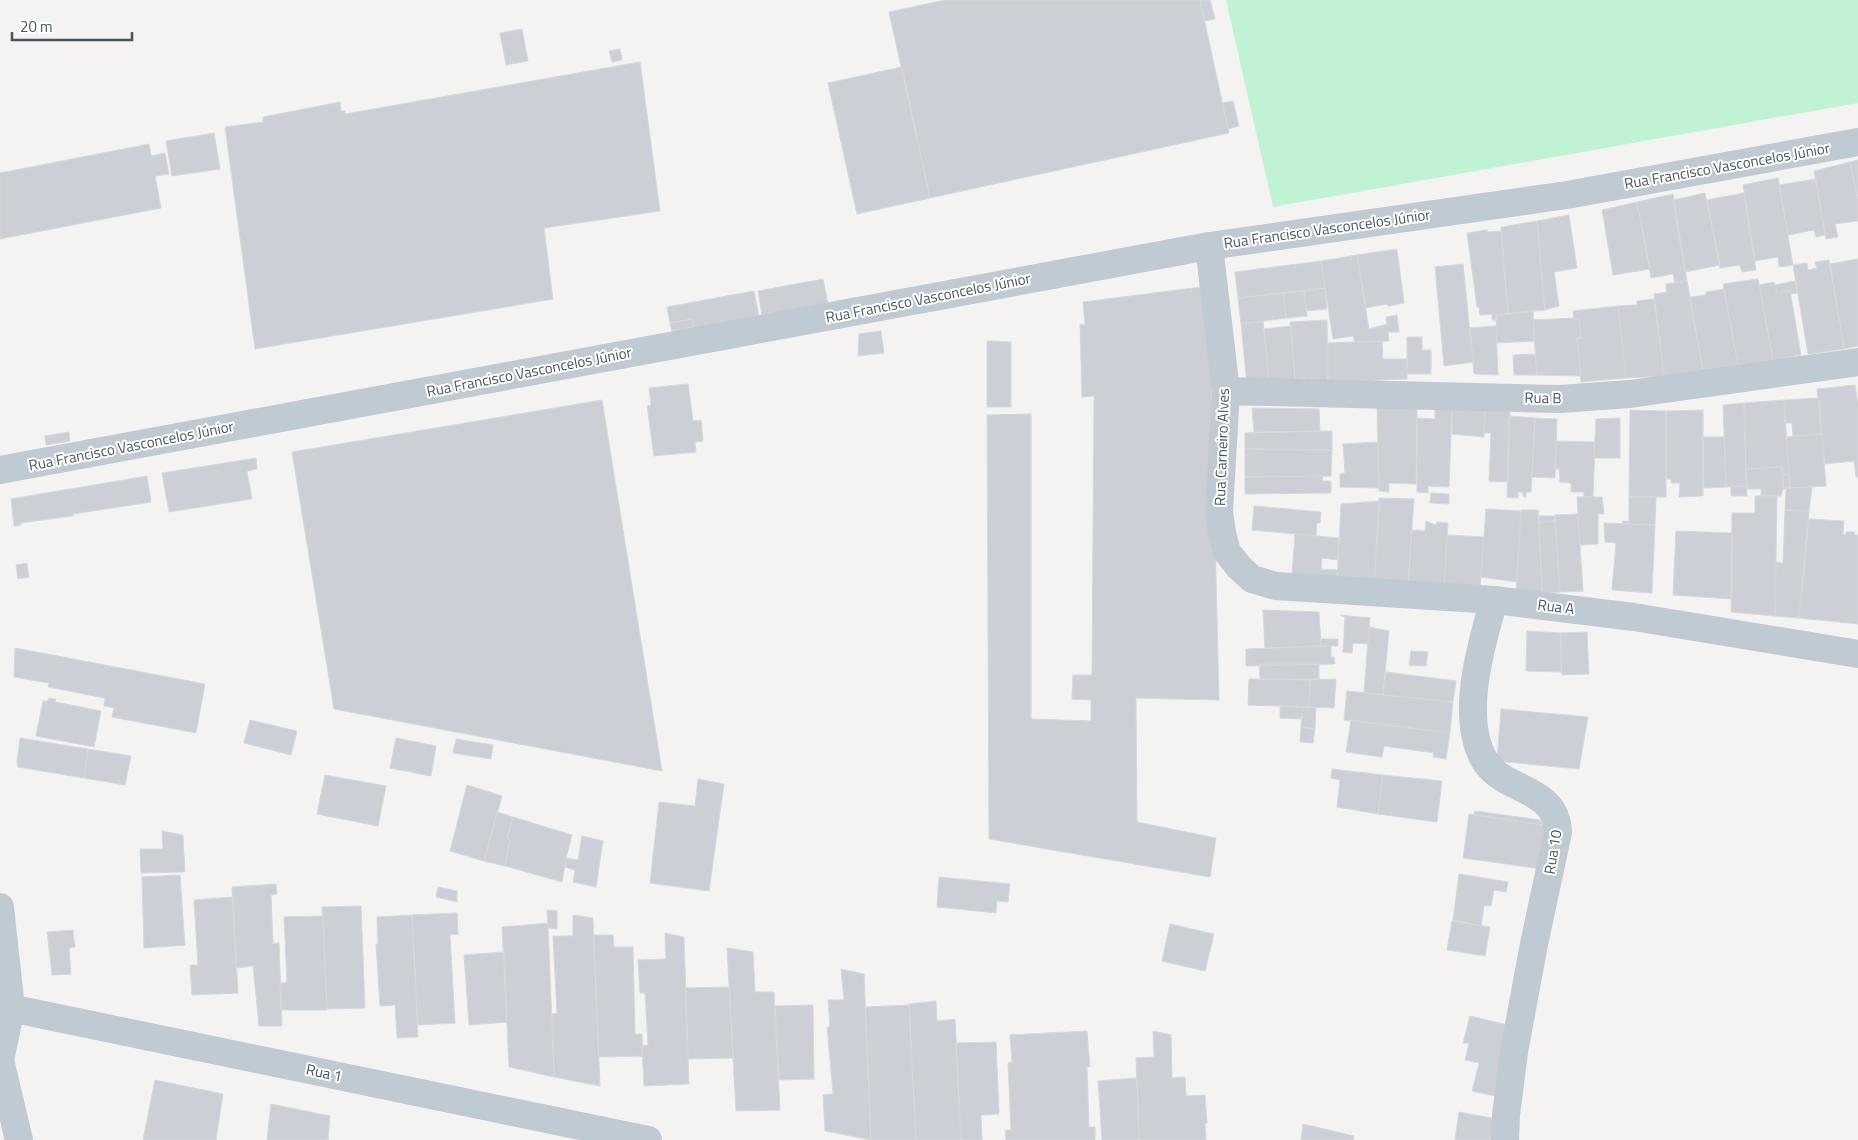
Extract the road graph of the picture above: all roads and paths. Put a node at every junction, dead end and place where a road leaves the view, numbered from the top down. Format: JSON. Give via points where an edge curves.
{"nodes":[{"id":1,"x":1858,"y":142,"type":"edge"},
{"id":2,"x":1209,"y":246,"type":"junction"},
{"id":3,"x":1858,"y":362,"type":"edge"},
{"id":4,"x":1226,"y":391,"type":"junction"},
{"id":5,"x":0,"y":470,"type":"edge"},
{"id":6,"x":1252,"y":579,"type":"joint"},
{"id":7,"x":1494,"y":600,"type":"junction"},
{"id":8,"x":1858,"y":654,"type":"edge"},
{"id":9,"x":0,"y":907,"type":"edge"},
{"id":10,"x":6,"y":1007,"type":"edge"},
{"id":11,"x":0,"y":1060,"type":"edge"},
{"id":12,"x":19,"y":1140,"type":"edge"},
{"id":13,"x":648,"y":1140,"type":"edge"},
{"id":14,"x":1505,"y":1140,"type":"edge"}],
"edges":[{"from":1,"to":2,"type":"street","name":"Rua Francisco Vasconcelos Júnior","via":[[1567,195]]},
{"from":2,"to":4,"type":"street","name":"Rua Carneiro Alves"},
{"from":2,"to":5,"type":"street","name":"Rua Francisco Vasconcelos Júnior"},
{"from":3,"to":4,"type":"street","name":"Rua B","via":[[1630,394],[1560,399]]},
{"from":4,"to":6,"type":"street","name":"Rua Carneiro Alves","via":[[1219,512],[1227,552]]},
{"from":6,"to":7,"type":"street","name":"Rua A","via":[[1276,586]]},
{"from":7,"to":8,"type":"street","name":"Rua A","via":[[1634,617]]},
{"from":7,"to":14,"type":"street","name":"Rua 10","via":[[1483,638],[1473,704],[1478,744],[1486,762],[1497,774],[1547,803],[1558,819],[1514,1052]]},
{"from":9,"to":10,"type":"street"},
{"from":10,"to":11,"type":"street"},
{"from":10,"to":13,"type":"street","name":"Rua 1"},
{"from":11,"to":12,"type":"street"}]}
